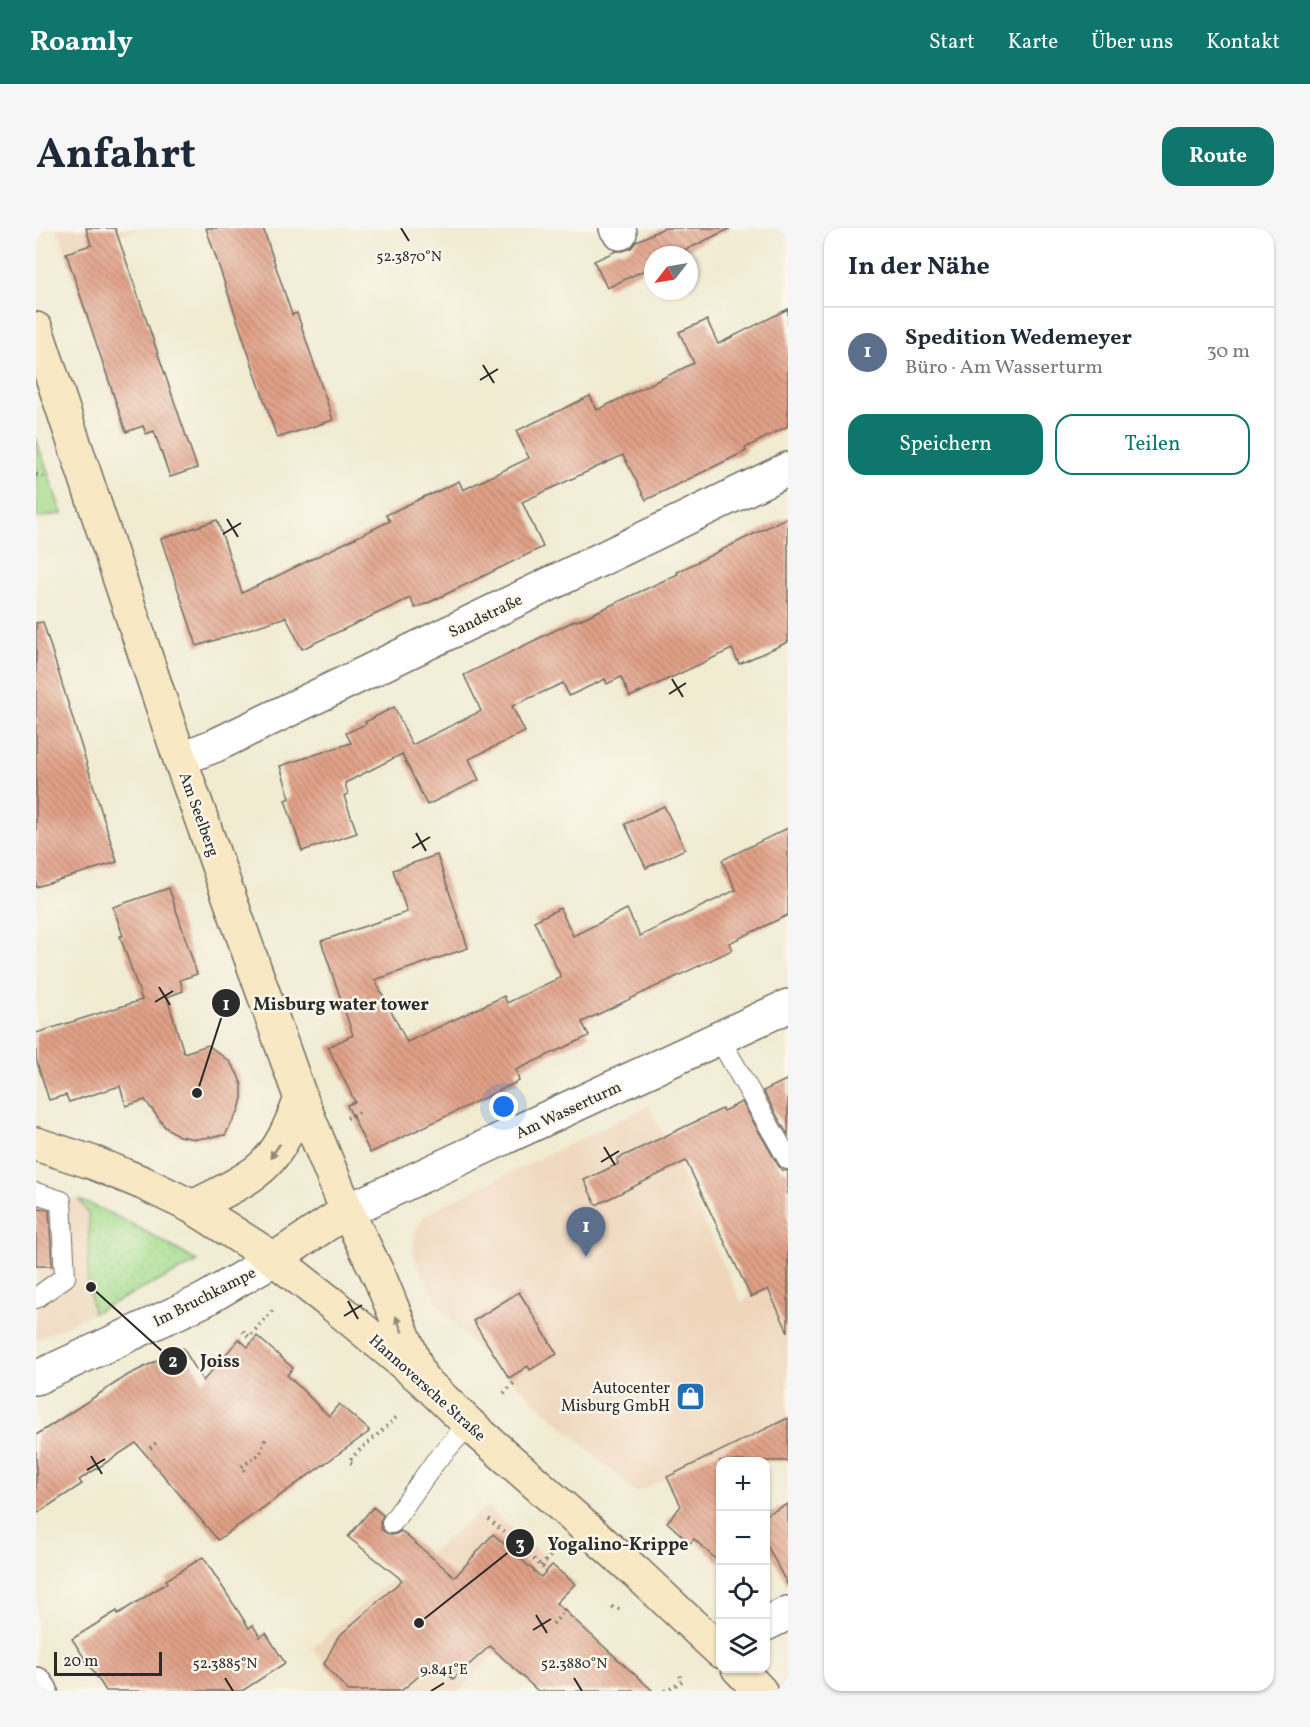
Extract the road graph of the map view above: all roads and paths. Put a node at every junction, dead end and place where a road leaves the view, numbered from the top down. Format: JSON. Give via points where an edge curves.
{"nodes":[{"id":1,"x":36,"y":330,"type":"edge"},
{"id":2,"x":788,"y":469,"type":"edge"},
{"id":3,"x":180,"y":759,"type":"junction"},
{"id":4,"x":788,"y":1006,"type":"edge"},
{"id":5,"x":719,"y":1038,"type":"junction"},
{"id":6,"x":301,"y":1099,"type":"junction"},
{"id":7,"x":360,"y":1112,"type":"dead end"},
{"id":8,"x":343,"y":1120,"type":"dead end"},
{"id":9,"x":36,"y":1144,"type":"edge"},
{"id":10,"x":788,"y":1159,"type":"edge"},
{"id":11,"x":36,"y":1193,"type":"edge"},
{"id":12,"x":193,"y":1207,"type":"junction"},
{"id":13,"x":347,"y":1211,"type":"junction"},
{"id":14,"x":274,"y":1259,"type":"junction"},
{"id":15,"x":36,"y":1298,"type":"edge"},
{"id":16,"x":274,"y":1308,"type":"dead end"},
{"id":17,"x":243,"y":1331,"type":"dead end"},
{"id":18,"x":249,"y":1337,"type":"junction"},
{"id":19,"x":244,"y":1344,"type":"dead end"},
{"id":20,"x":36,"y":1378,"type":"edge"},
{"id":21,"x":421,"y":1378,"type":"junction"},
{"id":22,"x":514,"y":1383,"type":"dead end"},
{"id":23,"x":504,"y":1393,"type":"dead end"},
{"id":24,"x":398,"y":1415,"type":"dead end"},
{"id":25,"x":469,"y":1424,"type":"junction"},
{"id":26,"x":266,"y":1437,"type":"dead end"},
{"id":27,"x":156,"y":1443,"type":"dead end"},
{"id":28,"x":150,"y":1448,"type":"dead end"},
{"id":29,"x":352,"y":1462,"type":"dead end"},
{"id":30,"x":244,"y":1471,"type":"dead end"},
{"id":31,"x":489,"y":1519,"type":"dead end"},
{"id":32,"x":392,"y":1524,"type":"dead end"},
{"id":33,"x":517,"y":1545,"type":"junction"},
{"id":34,"x":512,"y":1550,"type":"dead end"},
{"id":35,"x":552,"y":1554,"type":"dead end"},
{"id":36,"x":541,"y":1566,"type":"junction"},
{"id":37,"x":547,"y":1571,"type":"dead end"},
{"id":38,"x":567,"y":1607,"type":"dead end"},
{"id":39,"x":788,"y":1613,"type":"edge"},
{"id":40,"x":770,"y":1622,"type":"edge"},
{"id":41,"x":553,"y":1624,"type":"dead end"},
{"id":42,"x":716,"y":1646,"type":"edge"},
{"id":43,"x":743,"y":1673,"type":"edge"},
{"id":44,"x":680,"y":1675,"type":"dead end"},
{"id":45,"x":36,"y":1684,"type":"edge"},
{"id":46,"x":41,"y":1691,"type":"edge"},
{"id":47,"x":665,"y":1691,"type":"edge"},
{"id":48,"x":760,"y":1691,"type":"edge"}],
"edges":[{"from":1,"to":3,"type":"street","name":"Am Seelberg"},
{"from":2,"to":3,"type":"street","name":"Sandstraße"},
{"from":3,"to":6,"type":"street","name":"Am Seelberg"},
{"from":4,"to":5,"type":"street","name":"Am Wasserturm"},
{"from":5,"to":10,"type":"lane"},
{"from":5,"to":13,"type":"street","name":"Am Wasserturm"},
{"from":6,"to":12,"type":"street","one_way":true,"via":[[287,1133],[266,1164]]},
{"from":6,"to":13,"type":"street","name":"Am Seelberg"},
{"from":7,"to":8,"type":"path"},
{"from":9,"to":12,"type":"street","name":"Hannoversche Straße","via":[[94,1163]]},
{"from":11,"to":15,"type":"lane","via":[[61,1201],[64,1276]]},
{"from":12,"to":14,"type":"street","name":"Hannoversche Straße"},
{"from":13,"to":14,"type":"street"},
{"from":21,"to":13,"type":"street","name":"Am Seelberg","one_way":true,"via":[[380,1278]]},
{"from":14,"to":20,"type":"street","name":"Im Bruchkampe","via":[[204,1300]]},
{"from":14,"to":21,"type":"street","name":"Hannoversche Straße"},
{"from":16,"to":18,"type":"path"},
{"from":17,"to":18,"type":"path"},
{"from":18,"to":19,"type":"path"},
{"from":21,"to":25,"type":"street","name":"Hannoversche Straße"},
{"from":22,"to":23,"type":"path"},
{"from":24,"to":29,"type":"path","via":[[355,1454],[349,1461]]},
{"from":25,"to":32,"type":"lane","via":[[435,1462]]},
{"from":25,"to":42,"type":"street","name":"Hannoversche Straße"},
{"from":26,"to":30,"type":"path","via":[[260,1454],[241,1467]]},
{"from":27,"to":28,"type":"path"},
{"from":31,"to":33,"type":"path"},
{"from":33,"to":34,"type":"path"},
{"from":33,"to":36,"type":"path"},
{"from":35,"to":36,"type":"path"},
{"from":36,"to":37,"type":"path"},
{"from":38,"to":41,"type":"path"},
{"from":39,"to":40,"type":"street"},
{"from":43,"to":48,"type":"street","name":"Hannoversche Straße"},
{"from":44,"to":47,"type":"path","via":[[682,1681]]},
{"from":45,"to":46,"type":"street"}]}
